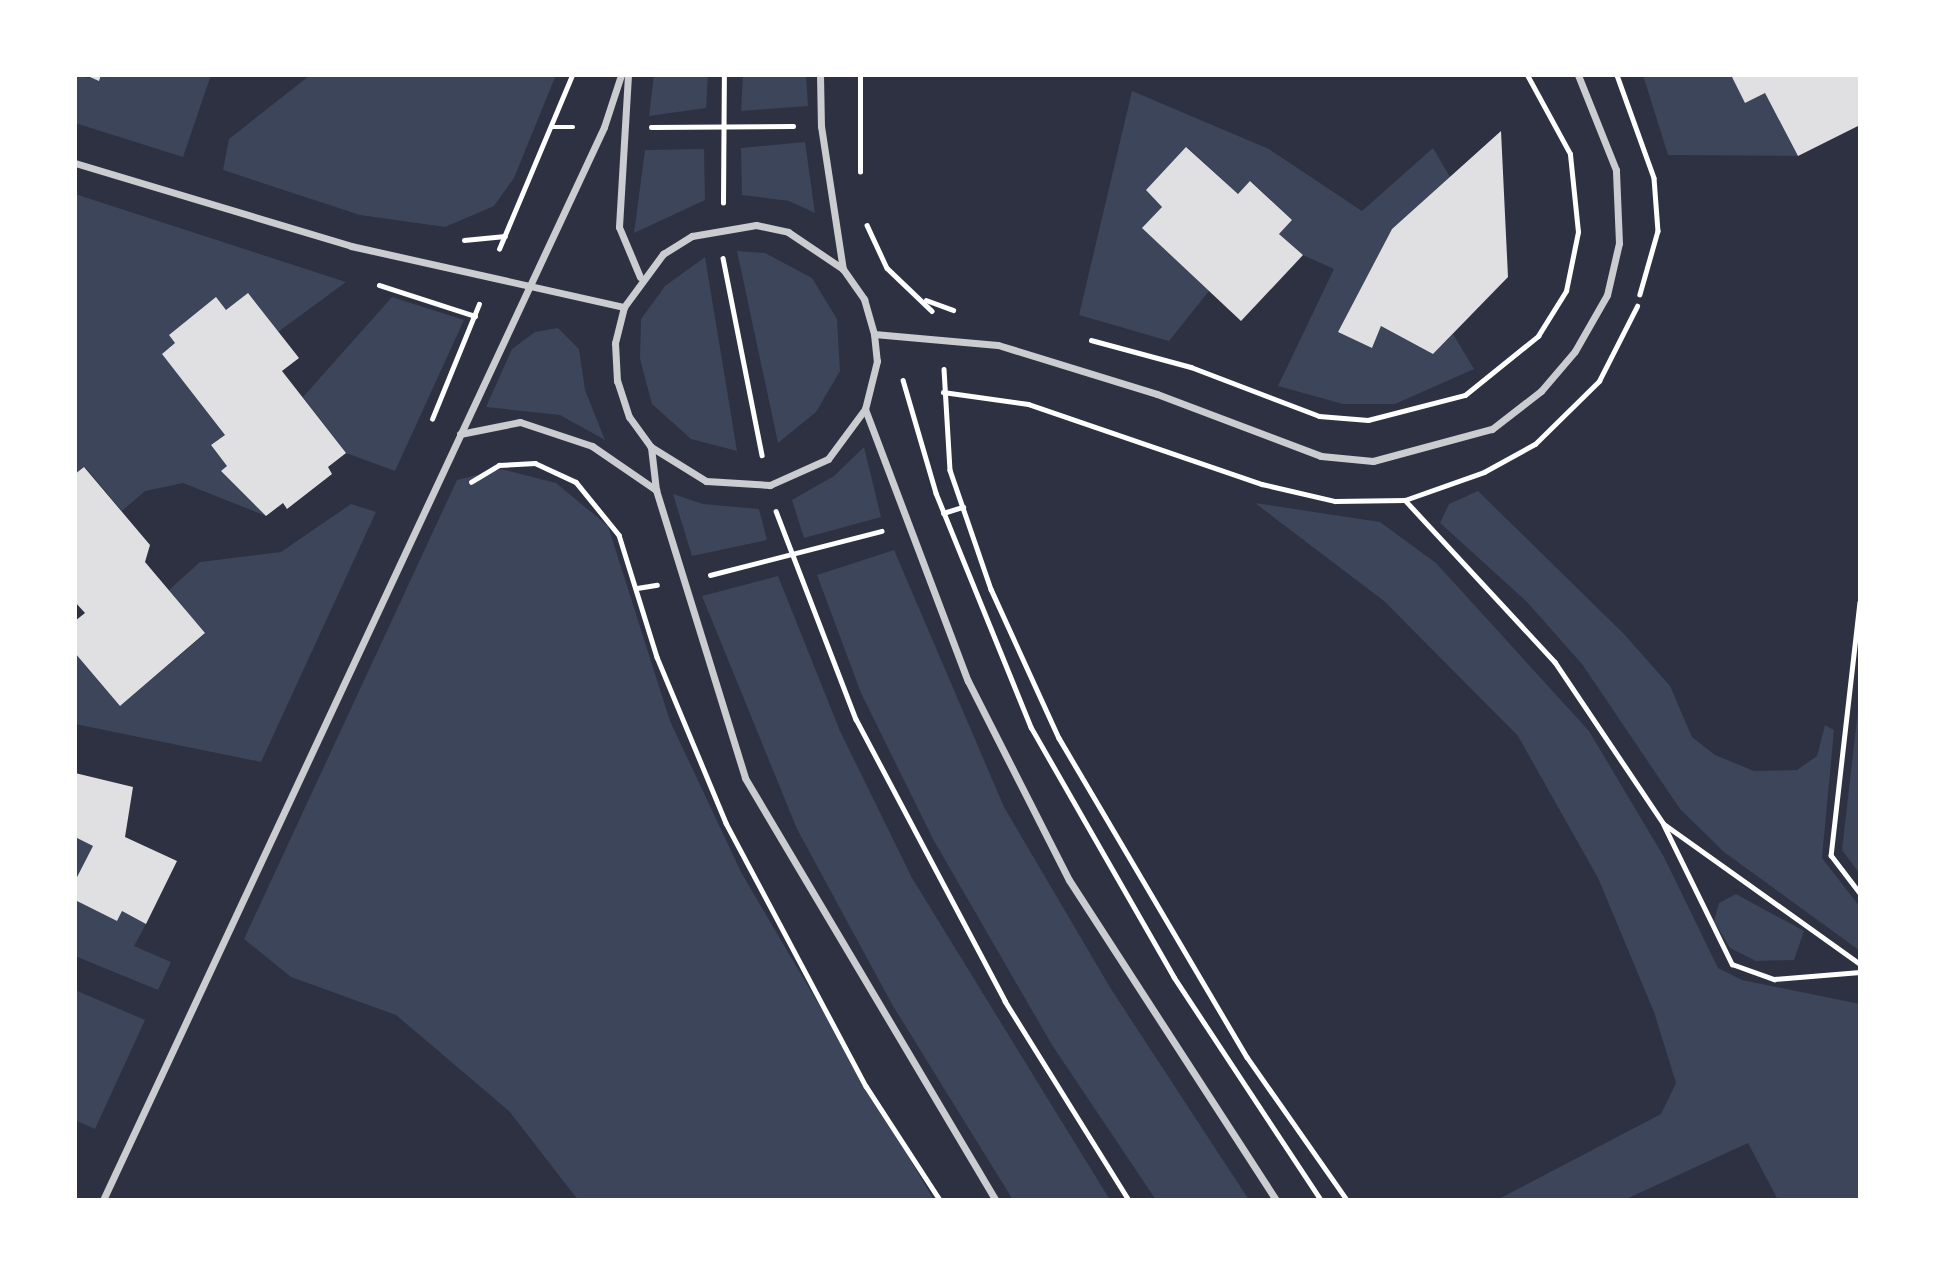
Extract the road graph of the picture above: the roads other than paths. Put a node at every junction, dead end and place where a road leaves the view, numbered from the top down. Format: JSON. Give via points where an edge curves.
{"nodes":[{"id":1,"x":621,"y":75,"type":"edge"},
{"id":2,"x":628,"y":75,"type":"edge"},
{"id":3,"x":820,"y":75,"type":"edge"},
{"id":4,"x":1578,"y":75,"type":"edge"},
{"id":5,"x":75,"y":163,"type":"edge"},
{"id":6,"x":843,"y":269,"type":"junction"},
{"id":7,"x":640,"y":277,"type":"junction"},
{"id":8,"x":530,"y":283,"type":"junction"},
{"id":9,"x":624,"y":307,"type":"junction"},
{"id":10,"x":874,"y":334,"type":"junction"},
{"id":11,"x":865,"y":409,"type":"junction"},
{"id":12,"x":460,"y":434,"type":"junction"},
{"id":13,"x":651,"y":447,"type":"junction"},
{"id":14,"x":656,"y":490,"type":"junction"},
{"id":15,"x":103,"y":1200,"type":"edge"},
{"id":16,"x":996,"y":1200,"type":"edge"},
{"id":17,"x":1276,"y":1200,"type":"edge"}],
"edges":[{"from":1,"to":8,"type":"street","via":[[604,127]]},
{"from":2,"to":7,"type":"street","via":[[619,228]]},
{"from":3,"to":6,"type":"street","via":[[821,126]]},
{"from":4,"to":10,"type":"street","via":[[1616,170],[1619,243],[1607,295],[1575,351],[1541,391],[1492,429],[1373,461],[1321,456],[1157,394],[998,345]]},
{"from":5,"to":8,"type":"street","via":[[351,246]]},
{"from":6,"to":7,"type":"street","via":[[788,232],[723,226],[692,236]]},
{"from":6,"to":10,"type":"street","via":[[864,299]]},
{"from":7,"to":9,"type":"street"},
{"from":8,"to":9,"type":"street"},
{"from":8,"to":12,"type":"street"},
{"from":9,"to":13,"type":"street","via":[[615,343],[617,381],[629,417]]},
{"from":10,"to":11,"type":"street","via":[[877,361]]},
{"from":11,"to":13,"type":"street","via":[[828,459],[770,485],[706,481]]},
{"from":11,"to":17,"type":"street","via":[[968,681],[1069,880]]},
{"from":12,"to":14,"type":"street","via":[[520,422],[592,446]]},
{"from":12,"to":15,"type":"street"},
{"from":13,"to":14,"type":"street"},
{"from":14,"to":16,"type":"street","via":[[745,778]]}]}
